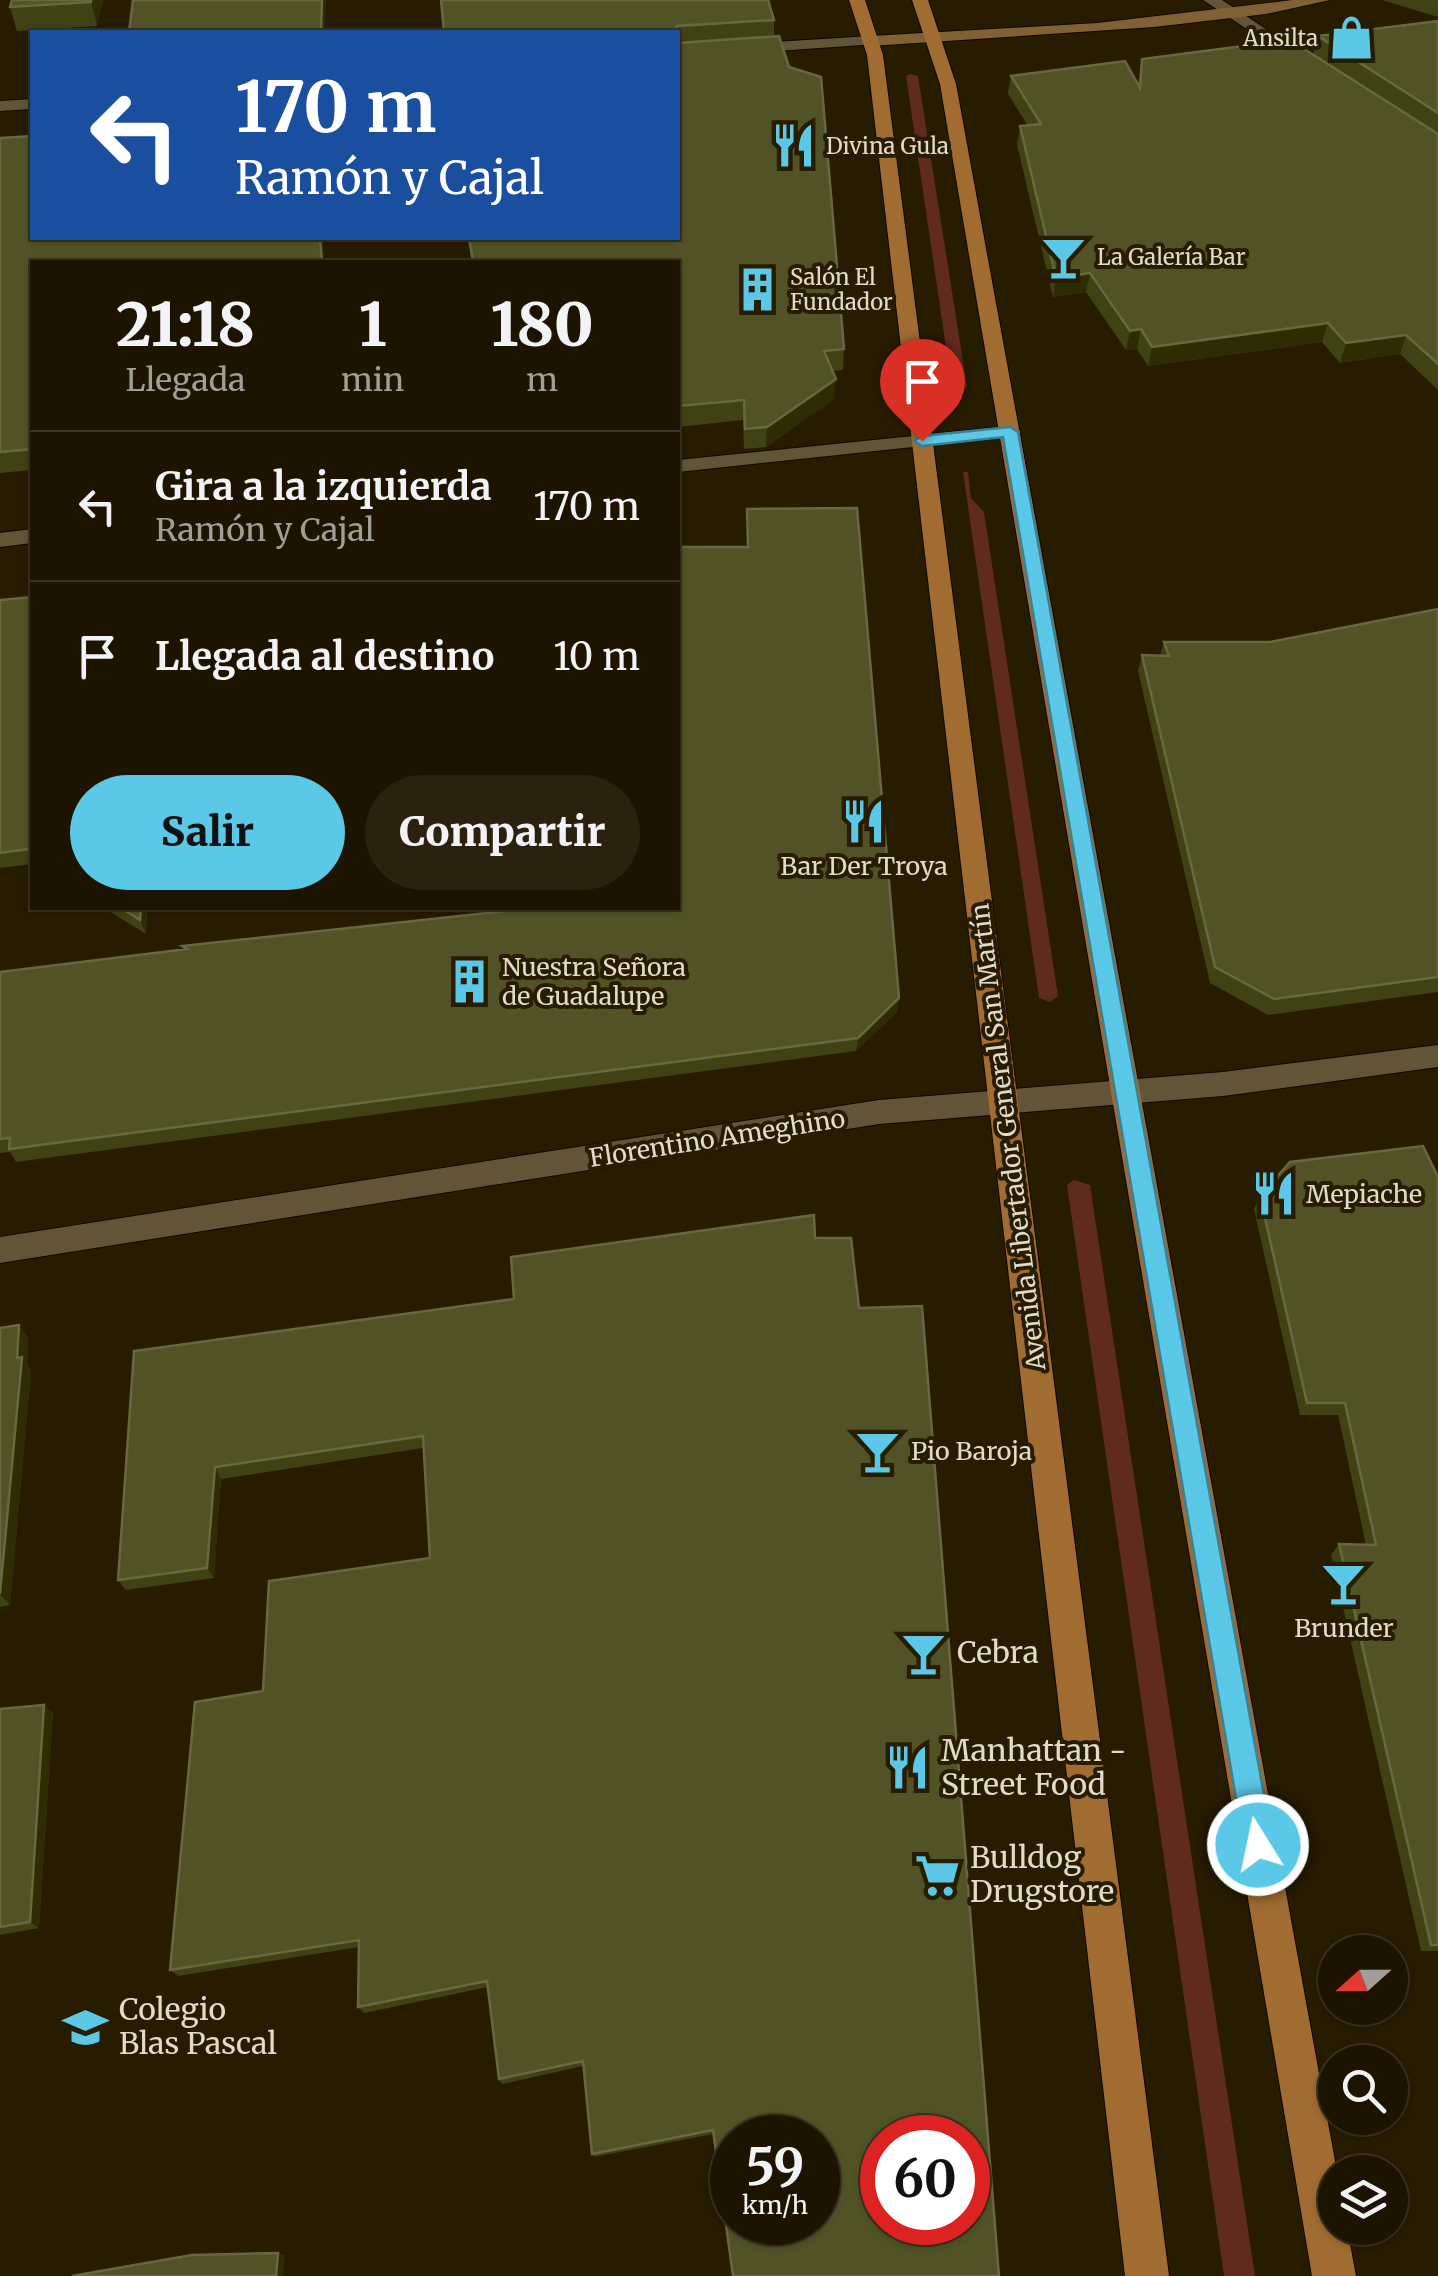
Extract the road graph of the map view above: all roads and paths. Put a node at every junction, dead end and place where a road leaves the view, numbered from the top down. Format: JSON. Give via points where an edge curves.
{"nodes":[{"id":1,"x":857,"y":0,"type":"edge"},
{"id":2,"x":920,"y":0,"type":"edge"},
{"id":3,"x":1212,"y":0,"type":"edge"},
{"id":4,"x":1322,"y":0,"type":"edge"},
{"id":5,"x":1233,"y":14,"type":"junction"},
{"id":6,"x":935,"y":38,"type":"junction"},
{"id":7,"x":870,"y":41,"type":"junction"},
{"id":8,"x":680,"y":53,"type":"edge"},
{"id":9,"x":1328,"y":76,"type":"edge"},
{"id":10,"x":30,"y":104,"type":"edge"},
{"id":11,"x":0,"y":106,"type":"edge"},
{"id":12,"x":1010,"y":432,"type":"junction"},
{"id":13,"x":922,"y":441,"type":"junction"},
{"id":14,"x":680,"y":466,"type":"edge"},
{"id":15,"x":30,"y":536,"type":"edge"},
{"id":16,"x":0,"y":540,"type":"edge"},
{"id":17,"x":1438,"y":1056,"type":"edge"},
{"id":18,"x":1125,"y":1092,"type":"junction"},
{"id":19,"x":1004,"y":1102,"type":"junction"},
{"id":20,"x":0,"y":1250,"type":"edge"},
{"id":21,"x":1146,"y":2276,"type":"edge"},
{"id":22,"x":1334,"y":2276,"type":"edge"}],
"edges":[{"from":1,"to":7,"type":"main road","name":"Avenida Libertador General San Martín"},
{"from":2,"to":6,"type":"main road"},
{"from":3,"to":5,"type":"street"},
{"from":4,"to":5,"type":"street"},
{"from":5,"to":6,"type":"street"},
{"from":5,"to":9,"type":"street"},
{"from":6,"to":7,"type":"street"},
{"from":6,"to":12,"type":"main road"},
{"from":7,"to":8,"type":"street"},
{"from":7,"to":13,"type":"main road","name":"Avenida Libertador General San Martín"},
{"from":10,"to":11,"type":"street"},
{"from":12,"to":13,"type":"street"},
{"from":12,"to":18,"type":"main road"},
{"from":13,"to":14,"type":"street"},
{"from":13,"to":19,"type":"main road","name":"Avenida Libertador General San Martín"},
{"from":15,"to":16,"type":"street"},
{"from":17,"to":18,"type":"street","name":"Florentino Ameghino"},
{"from":18,"to":19,"type":"street","name":"Florentino Ameghino"},
{"from":18,"to":22,"type":"main road"},
{"from":19,"to":20,"type":"street","name":"Florentino Ameghino","via":[[879,1112]]},
{"from":19,"to":21,"type":"main road","name":"Avenida Libertador General San Martín"}]}
